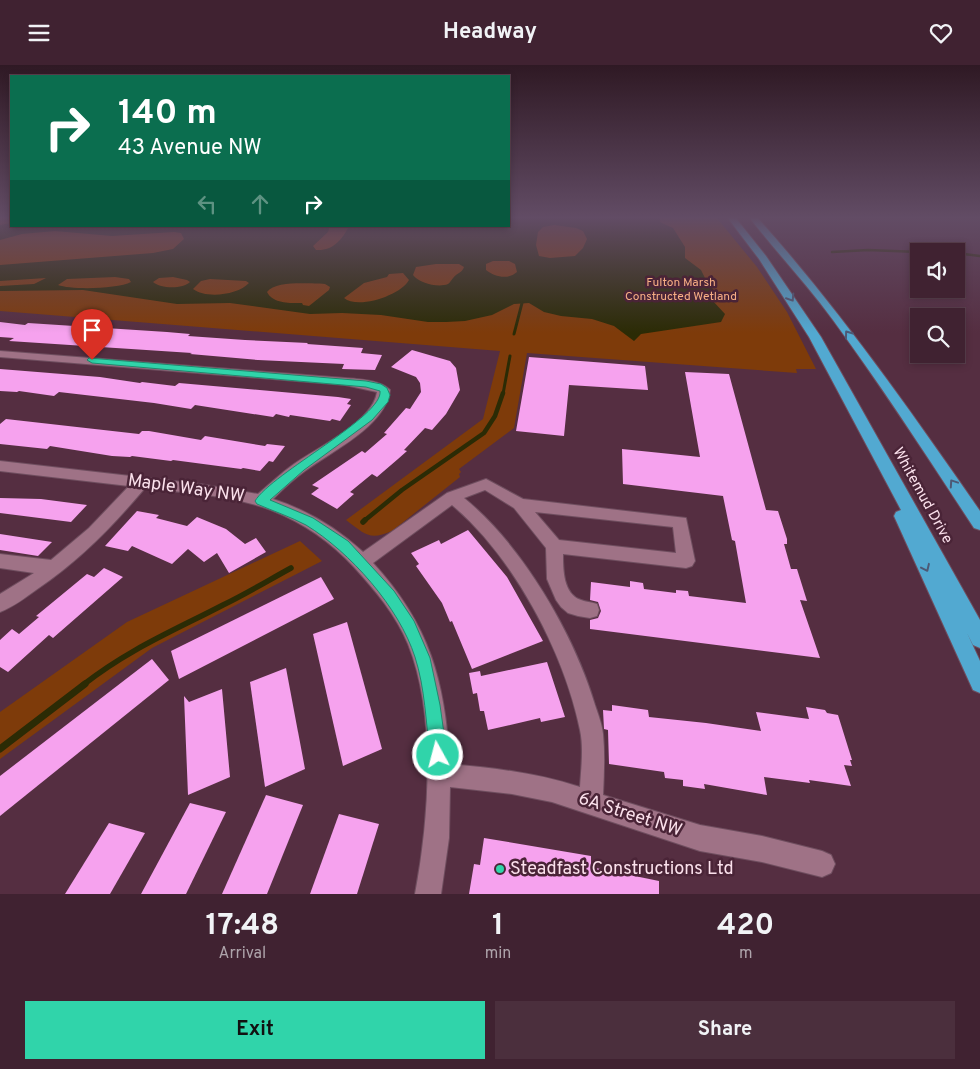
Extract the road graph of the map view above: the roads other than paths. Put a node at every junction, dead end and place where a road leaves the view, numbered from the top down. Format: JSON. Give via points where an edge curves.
{"nodes":[{"id":1,"x":760,"y":256,"type":"edge"},
{"id":2,"x":787,"y":256,"type":"edge"},
{"id":3,"x":0,"y":354,"type":"edge"},
{"id":4,"x":847,"y":397,"type":"junction"},
{"id":5,"x":0,"y":466,"type":"edge"},
{"id":6,"x":142,"y":483,"type":"junction"},
{"id":7,"x":452,"y":497,"type":"junction"},
{"id":8,"x":261,"y":501,"type":"junction"},
{"id":9,"x":520,"y":504,"type":"junction"},
{"id":10,"x":980,"y":523,"type":"edge"},
{"id":11,"x":554,"y":546,"type":"junction"},
{"id":12,"x":0,"y":561,"type":"edge"},
{"id":13,"x":361,"y":563,"type":"junction"},
{"id":14,"x":54,"y":568,"type":"junction"},
{"id":15,"x":0,"y":604,"type":"edge"},
{"id":16,"x":590,"y":610,"type":"dead end"},
{"id":17,"x":980,"y":639,"type":"edge"},
{"id":18,"x":980,"y":683,"type":"edge"},
{"id":19,"x":438,"y":774,"type":"junction"},
{"id":20,"x":590,"y":801,"type":"junction"},
{"id":21,"x":822,"y":865,"type":"dead end"},
{"id":22,"x":428,"y":894,"type":"edge"}],
"edges":[{"from":1,"to":4,"type":"highway","name":"Whitemud Drive","one_way":true,"via":[[816,337]]},
{"from":10,"to":2,"type":"highway","name":"Whitemud Drive","one_way":true,"via":[[905,412]]},
{"from":3,"to":8,"type":"street","via":[[299,378],[384,390],[385,395],[376,411],[300,467]]},
{"from":4,"to":17,"type":"highway","name":"Whitemud Drive"},
{"from":4,"to":18,"type":"highway","one_way":true},
{"from":5,"to":6,"type":"street","name":"Maple Way NW"},
{"from":6,"to":8,"type":"street","name":"Maple Way NW","via":[[226,493]]},
{"from":6,"to":14,"type":"street","via":[[94,534]]},
{"from":7,"to":9,"type":"street","via":[[486,483]]},
{"from":7,"to":13,"type":"street"},
{"from":7,"to":20,"type":"street","via":[[479,519],[496,540],[555,630],[578,683],[592,732]]},
{"from":8,"to":13,"type":"street","name":"Maple Way NW","via":[[326,532]]},
{"from":9,"to":11,"type":"street"},
{"from":9,"to":11,"type":"street","via":[[680,522],[686,561]]},
{"from":11,"to":16,"type":"street","via":[[554,576],[562,593],[575,607]]},
{"from":12,"to":14,"type":"street"},
{"from":13,"to":19,"type":"street","name":"Maple Way NW","via":[[409,626],[423,658],[433,713]]},
{"from":14,"to":15,"type":"street"},
{"from":19,"to":20,"type":"street","name":"6A Street NW","via":[[544,788]]},
{"from":19,"to":22,"type":"street","name":"Maple Way NW","via":[[437,819]]},
{"from":20,"to":21,"type":"street","name":"6A Street NW","via":[[700,838],[762,849]]}]}
